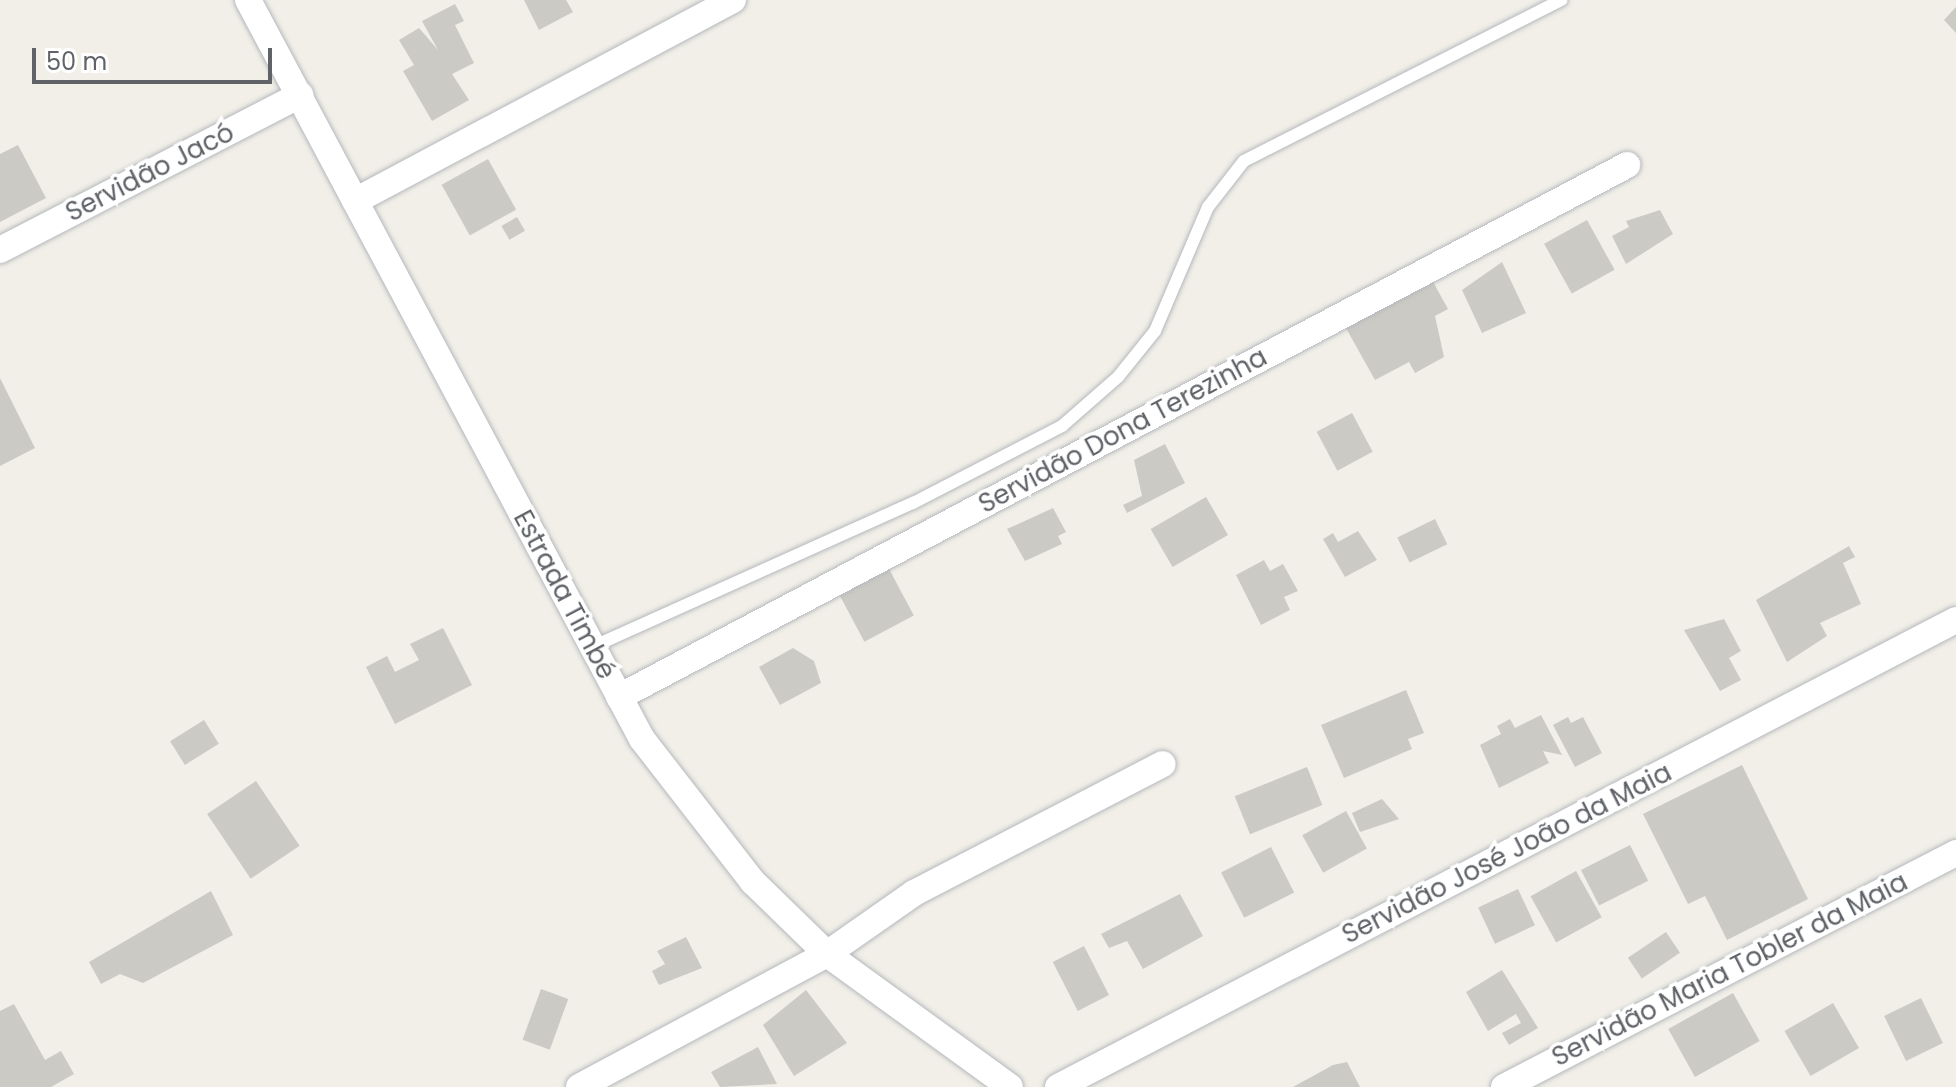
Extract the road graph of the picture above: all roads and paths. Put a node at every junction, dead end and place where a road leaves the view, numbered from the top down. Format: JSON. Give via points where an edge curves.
{"nodes":[{"id":1,"x":248,"y":0,"type":"edge"},
{"id":2,"x":733,"y":0,"type":"edge"},
{"id":3,"x":1562,"y":0,"type":"edge"},
{"id":4,"x":300,"y":95,"type":"junction"},
{"id":5,"x":1627,"y":165,"type":"dead end"},
{"id":6,"x":355,"y":201,"type":"junction"},
{"id":7,"x":0,"y":250,"type":"edge"},
{"id":8,"x":1956,"y":620,"type":"edge"},
{"id":9,"x":592,"y":647,"type":"junction"},
{"id":10,"x":619,"y":697,"type":"junction"},
{"id":11,"x":1163,"y":764,"type":"dead end"},
{"id":12,"x":1956,"y":853,"type":"edge"},
{"id":13,"x":827,"y":954,"type":"junction"},
{"id":14,"x":579,"y":1087,"type":"edge"},
{"id":15,"x":1010,"y":1087,"type":"edge"},
{"id":16,"x":1058,"y":1087,"type":"edge"},
{"id":17,"x":1504,"y":1087,"type":"edge"}],
"edges":[{"from":1,"to":4,"type":"street","name":"Estrada Timbé"},
{"from":2,"to":6,"type":"street"},
{"from":3,"to":9,"type":"lane","via":[[1244,161],[1208,207],[1155,331],[1118,377],[1062,426],[913,503]]},
{"from":4,"to":6,"type":"street","name":"Estrada Timbé"},
{"from":4,"to":7,"type":"street","name":"Servidão Jacó"},
{"from":5,"to":10,"type":"street","name":"Servidão Dona Terezinha"},
{"from":6,"to":9,"type":"street","name":"Estrada Timbé"},
{"from":8,"to":16,"type":"street","name":"Servidão José João da Maia"},
{"from":9,"to":10,"type":"street","name":"Estrada Timbé"},
{"from":10,"to":13,"type":"street","name":"Estrada Timbé","via":[[687,802],[753,882]]},
{"from":11,"to":13,"type":"street","via":[[914,893]]},
{"from":12,"to":17,"type":"street","name":"Servidão Maria Tobler da Maia"},
{"from":13,"to":14,"type":"street"},
{"from":13,"to":15,"type":"street","name":"Estrada Timbé"}]}
